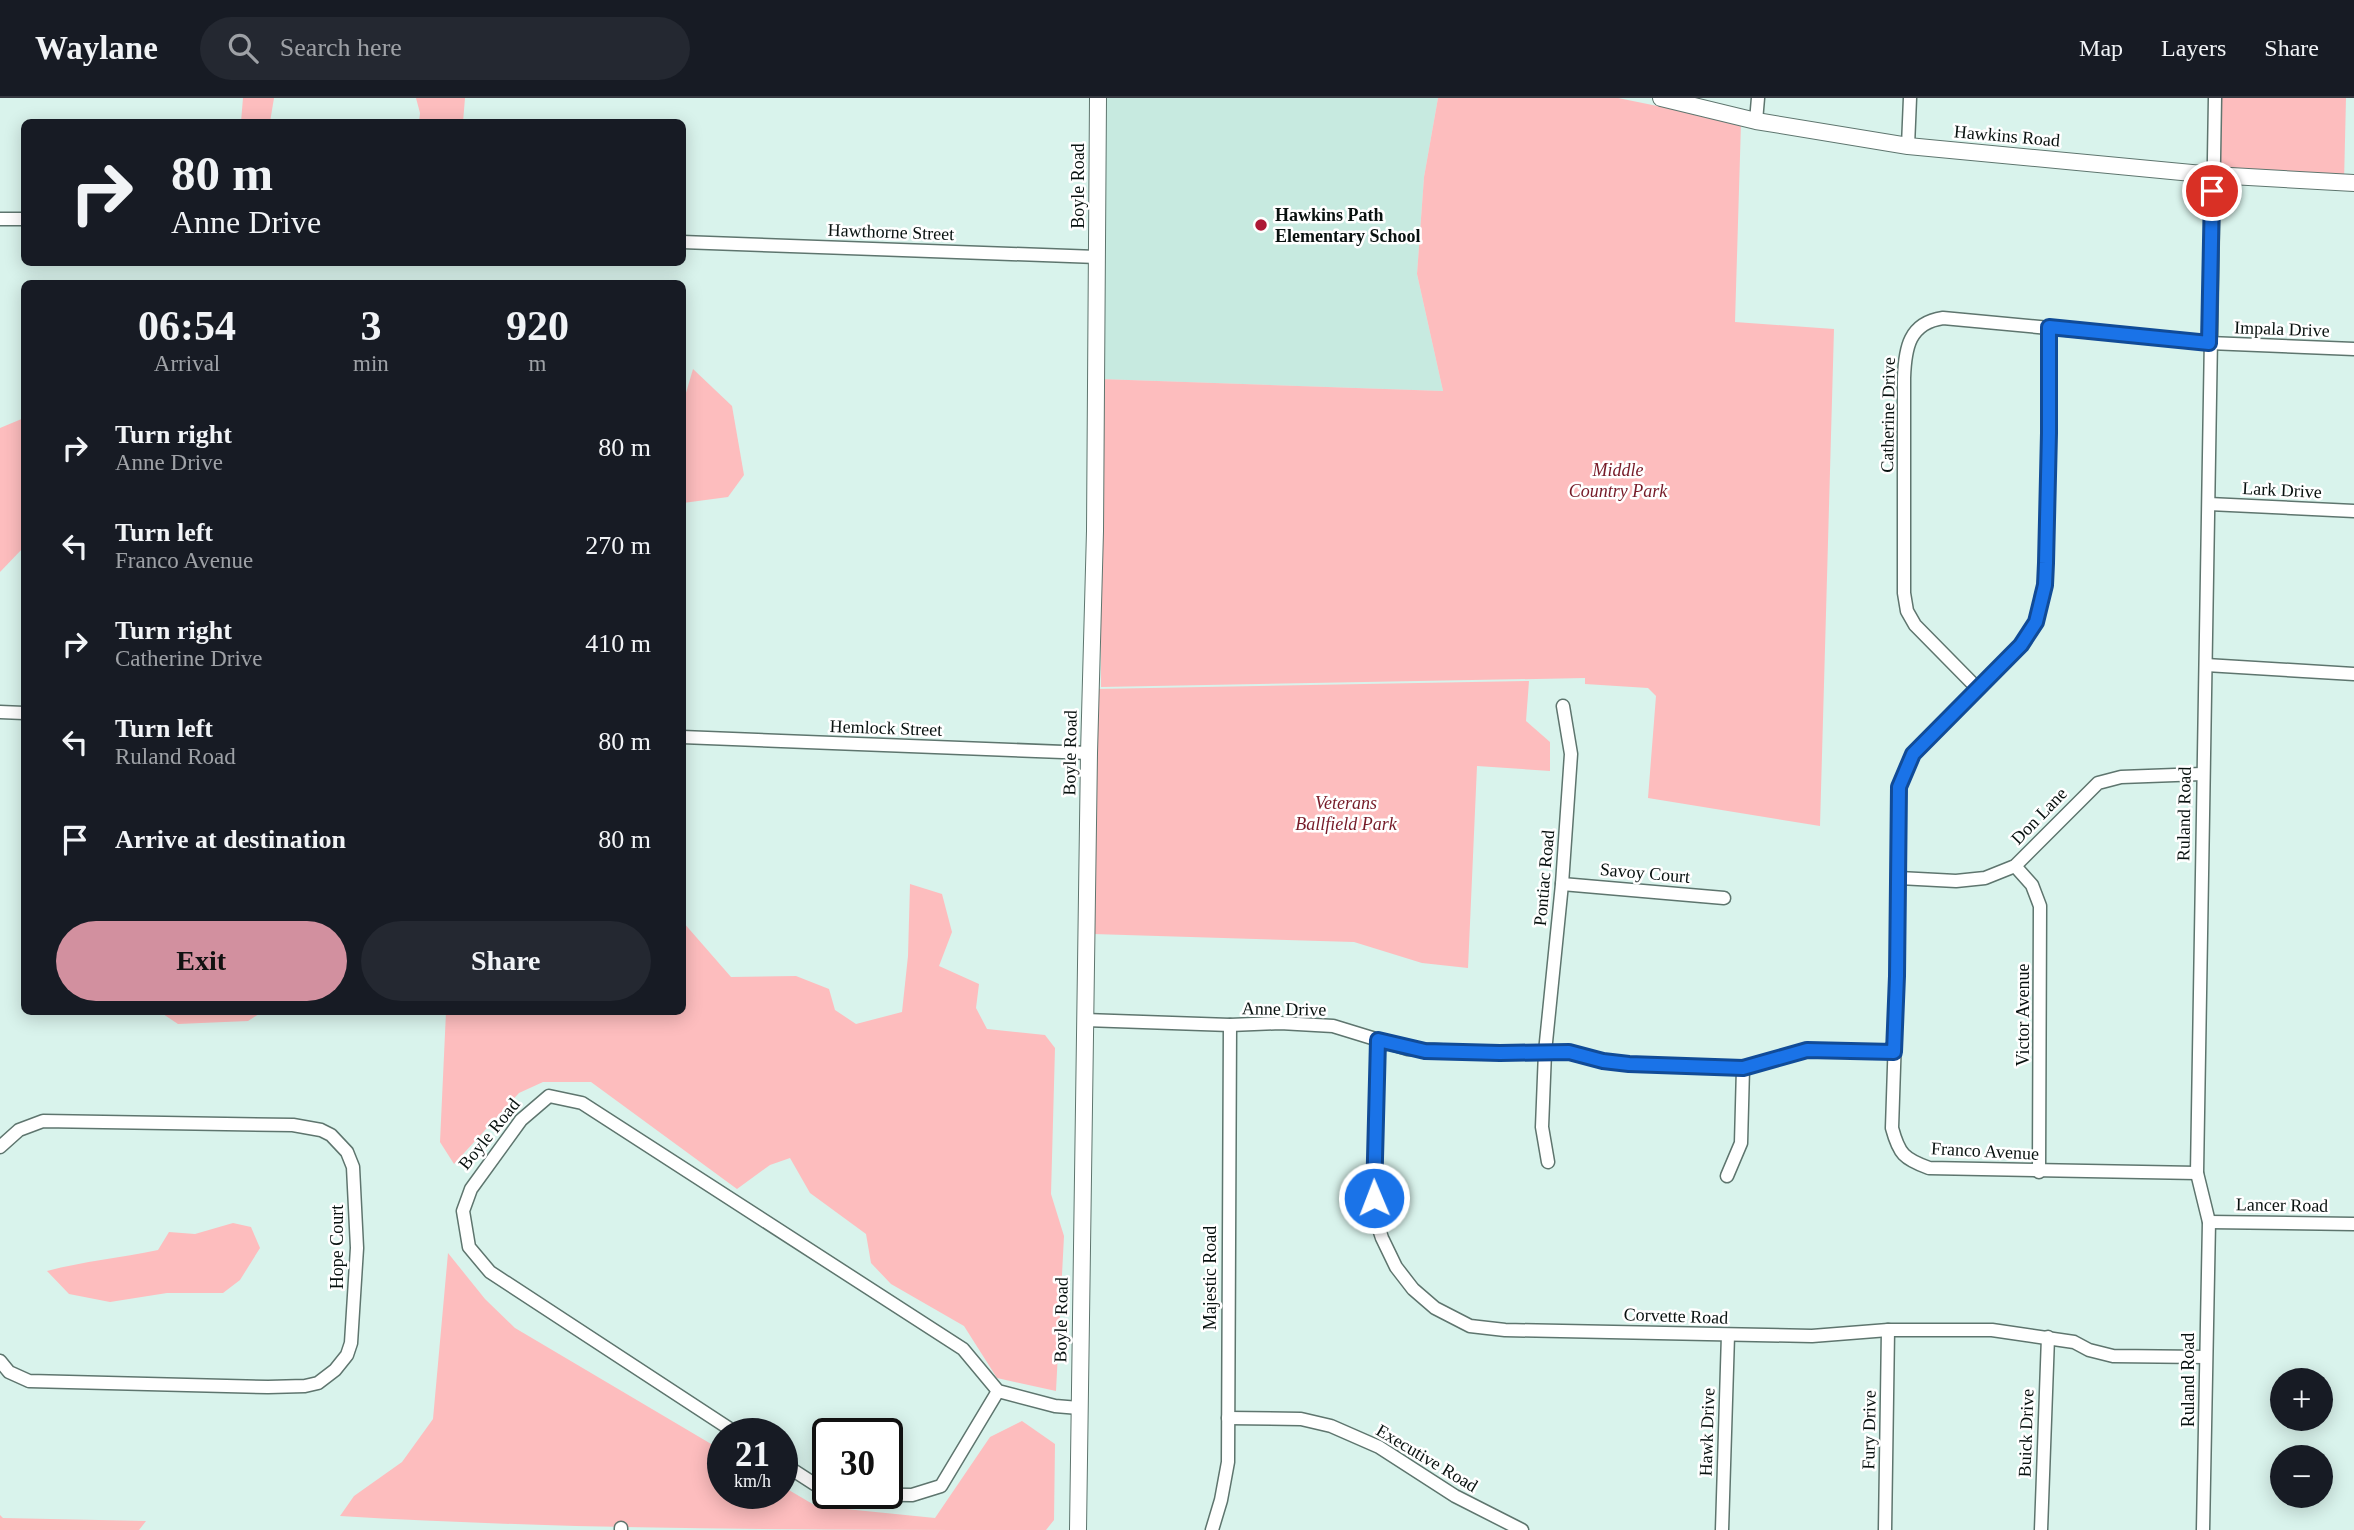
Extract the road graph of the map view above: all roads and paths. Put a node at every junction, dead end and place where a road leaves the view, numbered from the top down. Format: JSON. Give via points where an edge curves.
{"nodes":[{"id":1,"x":1098,"y":98,"type":"edge"},
{"id":2,"x":1661,"y":98,"type":"edge"},
{"id":3,"x":1758,"y":98,"type":"edge"},
{"id":4,"x":1910,"y":98,"type":"edge"},
{"id":5,"x":2215,"y":98,"type":"edge"},
{"id":6,"x":1756,"y":121,"type":"junction"},
{"id":7,"x":1908,"y":146,"type":"junction"},
{"id":8,"x":2213,"y":174,"type":"junction"},
{"id":9,"x":2354,"y":183,"type":"edge"},
{"id":10,"x":0,"y":219,"type":"edge"},
{"id":11,"x":21,"y":219,"type":"edge"},
{"id":12,"x":686,"y":243,"type":"edge"},
{"id":13,"x":1097,"y":257,"type":"junction"},
{"id":14,"x":2049,"y":327,"type":"junction"},
{"id":15,"x":2209,"y":343,"type":"junction"},
{"id":16,"x":2354,"y":349,"type":"edge"},
{"id":17,"x":2209,"y":504,"type":"junction"},
{"id":18,"x":2354,"y":511,"type":"edge"},
{"id":19,"x":2206,"y":665,"type":"junction"},
{"id":20,"x":2354,"y":674,"type":"edge"},
{"id":21,"x":1978,"y":689,"type":"junction"},
{"id":22,"x":1563,"y":706,"type":"dead end"},
{"id":23,"x":0,"y":712,"type":"edge"},
{"id":24,"x":21,"y":713,"type":"edge"},
{"id":25,"x":686,"y":737,"type":"edge"},
{"id":26,"x":1089,"y":753,"type":"junction"},
{"id":27,"x":2202,"y":774,"type":"junction"},
{"id":28,"x":2015,"y":866,"type":"junction"},
{"id":29,"x":1899,"y":878,"type":"junction"},
{"id":30,"x":1562,"y":884,"type":"junction"},
{"id":31,"x":1724,"y":898,"type":"dead end"},
{"id":32,"x":1086,"y":1020,"type":"junction"},
{"id":33,"x":1230,"y":1025,"type":"junction"},
{"id":34,"x":1378,"y":1040,"type":"junction"},
{"id":35,"x":1545,"y":1052,"type":"junction"},
{"id":36,"x":1894,"y":1052,"type":"junction"},
{"id":37,"x":1743,"y":1068,"type":"junction"},
{"id":38,"x":0,"y":1147,"type":"edge"},
{"id":39,"x":1548,"y":1162,"type":"dead end"},
{"id":40,"x":2039,"y":1172,"type":"junction"},
{"id":41,"x":2197,"y":1172,"type":"junction"},
{"id":42,"x":1727,"y":1176,"type":"dead end"},
{"id":43,"x":2209,"y":1222,"type":"junction"},
{"id":44,"x":2354,"y":1224,"type":"edge"},
{"id":45,"x":1888,"y":1330,"type":"junction"},
{"id":46,"x":1728,"y":1335,"type":"junction"},
{"id":47,"x":2048,"y":1336,"type":"junction"},
{"id":48,"x":2205,"y":1357,"type":"junction"},
{"id":49,"x":0,"y":1361,"type":"edge"},
{"id":50,"x":998,"y":1391,"type":"junction"},
{"id":51,"x":1079,"y":1409,"type":"junction"},
{"id":52,"x":713,"y":1418,"type":"edge"},
{"id":53,"x":1228,"y":1418,"type":"junction"},
{"id":54,"x":798,"y":1473,"type":"edge"},
{"id":55,"x":1077,"y":1530,"type":"edge"},
{"id":56,"x":1212,"y":1530,"type":"edge"},
{"id":57,"x":1522,"y":1530,"type":"edge"},
{"id":58,"x":1722,"y":1530,"type":"edge"},
{"id":59,"x":1885,"y":1530,"type":"edge"},
{"id":60,"x":2041,"y":1530,"type":"edge"},
{"id":61,"x":2203,"y":1530,"type":"edge"}],
"edges":[{"from":1,"to":13,"type":"street","name":"Boyle Road"},
{"from":2,"to":6,"type":"street","name":"Hawkins Road"},
{"from":3,"to":6,"type":"street"},
{"from":4,"to":7,"type":"street"},
{"from":5,"to":8,"type":"street","name":"Ruland Road"},
{"from":6,"to":7,"type":"street","name":"Hawkins Road"},
{"from":7,"to":8,"type":"street","name":"Hawkins Road"},
{"from":8,"to":9,"type":"street","name":"Hawkins Road"},
{"from":8,"to":15,"type":"street","name":"Ruland Road"},
{"from":10,"to":11,"type":"street"},
{"from":12,"to":13,"type":"street","name":"Hawthorne Street"},
{"from":13,"to":26,"type":"street","name":"Boyle Road"},
{"from":14,"to":15,"type":"street","name":"Catherine Drive"},
{"from":14,"to":21,"type":"street","name":"Franco Avenue","via":[[2045,585],[2036,622],[2021,645]]},
{"from":14,"to":21,"type":"street","name":"Catherine Drive","via":[[1931,320],[1911,337],[1905,355],[1907,611]]},
{"from":15,"to":16,"type":"street","name":"Impala Drive"},
{"from":15,"to":17,"type":"street","name":"Ruland Road"},
{"from":17,"to":18,"type":"street","name":"Lark Drive"},
{"from":17,"to":19,"type":"street","name":"Ruland Road"},
{"from":19,"to":20,"type":"street"},
{"from":19,"to":27,"type":"street","name":"Ruland Road"},
{"from":21,"to":29,"type":"street","name":"Franco Avenue","via":[[1913,754],[1905,771],[1899,787]]},
{"from":22,"to":30,"type":"street","name":"Pontiac Road","via":[[1571,754]]},
{"from":23,"to":24,"type":"street"},
{"from":25,"to":26,"type":"street","name":"Hemlock Street"},
{"from":26,"to":32,"type":"street","name":"Boyle Road"},
{"from":27,"to":28,"type":"street","name":"Don Lane","via":[[2121,777],[2098,783]]},
{"from":27,"to":41,"type":"street","name":"Ruland Road"},
{"from":28,"to":29,"type":"street","name":"Don Lane","via":[[1985,878]]},
{"from":28,"to":40,"type":"street","name":"Victor Avenue","via":[[2032,885],[2040,906]]},
{"from":29,"to":36,"type":"street","name":"Franco Avenue"},
{"from":30,"to":31,"type":"street","name":"Savoy Court"},
{"from":30,"to":35,"type":"street","name":"Pontiac Road"},
{"from":32,"to":33,"type":"street","name":"Anne Drive"},
{"from":32,"to":51,"type":"street","name":"Boyle Road"},
{"from":33,"to":34,"type":"street","name":"Anne Drive","via":[[1333,1026]]},
{"from":33,"to":53,"type":"street","name":"Majestic Road"},
{"from":34,"to":35,"type":"street","name":"Anne Drive","via":[[1425,1051]]},
{"from":34,"to":46,"type":"street","name":"Corvette Road","via":[[1375,1217],[1396,1267],[1435,1308],[1470,1326],[1505,1330]]},
{"from":35,"to":37,"type":"street","name":"Anne Drive","via":[[1629,1064]]},
{"from":35,"to":39,"type":"street","name":"Pontiac Road","via":[[1542,1127]]},
{"from":36,"to":37,"type":"street","name":"Anne Drive","via":[[1807,1050]]},
{"from":36,"to":40,"type":"street","name":"Franco Avenue","via":[[1892,1128],[1898,1150],[1912,1162],[1929,1168]]},
{"from":37,"to":42,"type":"street","via":[[1741,1143]]},
{"from":38,"to":49,"type":"street","name":"Hope Court","via":[[19,1130],[43,1121],[293,1125],[321,1130],[340,1142],[355,1175],[357,1248],[351,1343],[335,1370],[318,1383],[268,1387],[29,1381],[9,1372]]},
{"from":40,"to":41,"type":"street","name":"Franco Avenue"},
{"from":41,"to":43,"type":"street","name":"Ruland Road"},
{"from":43,"to":44,"type":"street","name":"Lancer Road"},
{"from":43,"to":48,"type":"street","name":"Ruland Road"},
{"from":45,"to":46,"type":"street","name":"Corvette Road","via":[[1812,1336]]},
{"from":45,"to":47,"type":"street","name":"Corvette Road","via":[[1992,1330]]},
{"from":45,"to":59,"type":"street","name":"Fury Drive"},
{"from":46,"to":58,"type":"street","name":"Hawk Drive"},
{"from":47,"to":48,"type":"street","name":"Corvette Road","via":[[2113,1356]]},
{"from":47,"to":60,"type":"street","name":"Buick Drive"},
{"from":48,"to":61,"type":"street","name":"Ruland Road"},
{"from":50,"to":51,"type":"street"},
{"from":50,"to":52,"type":"street","name":"Boyle Road","via":[[963,1349],[582,1103],[549,1096],[521,1120],[471,1189],[463,1211],[469,1247],[490,1272]]},
{"from":50,"to":54,"type":"street","via":[[941,1486],[912,1495],[830,1494]]},
{"from":51,"to":55,"type":"street","name":"Boyle Road"},
{"from":53,"to":56,"type":"street","name":"Majestic Road","via":[[1228,1462]]},
{"from":53,"to":57,"type":"street","name":"Executive Road","via":[[1301,1419],[1331,1426],[1379,1447],[1455,1496]]}]}
